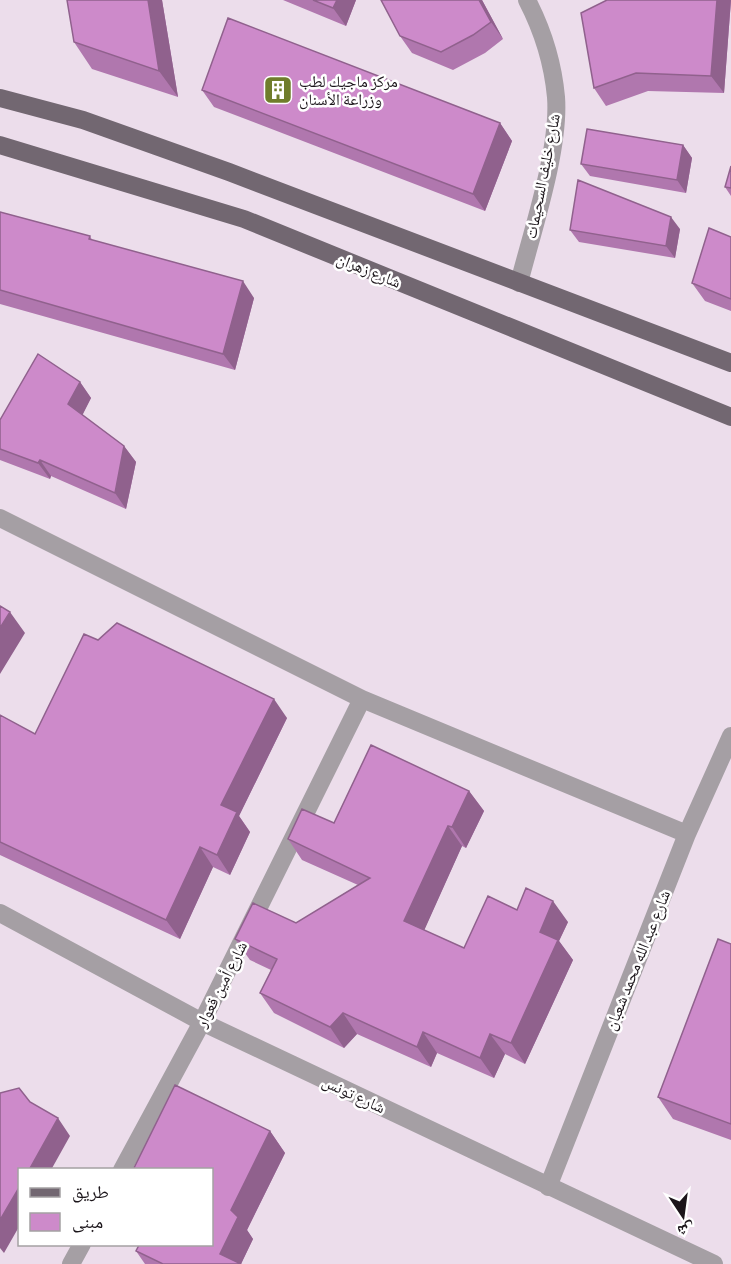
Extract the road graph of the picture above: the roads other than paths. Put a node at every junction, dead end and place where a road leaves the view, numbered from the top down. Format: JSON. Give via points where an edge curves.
{"nodes":[{"id":1,"x":527,"y":0,"type":"edge"},
{"id":2,"x":0,"y":98,"type":"edge"},
{"id":3,"x":0,"y":145,"type":"edge"},
{"id":4,"x":519,"y":283,"type":"junction"},
{"id":5,"x":731,"y":363,"type":"edge"},
{"id":6,"x":731,"y":417,"type":"edge"},
{"id":7,"x":0,"y":518,"type":"edge"},
{"id":8,"x":362,"y":699,"type":"junction"},
{"id":9,"x":731,"y":736,"type":"edge"},
{"id":10,"x":687,"y":834,"type":"junction"},
{"id":11,"x":0,"y":913,"type":"edge"},
{"id":12,"x":202,"y":1022,"type":"junction"},
{"id":13,"x":123,"y":1168,"type":"edge"},
{"id":14,"x":548,"y":1187,"type":"junction"},
{"id":15,"x":81,"y":1246,"type":"edge"},
{"id":16,"x":72,"y":1264,"type":"edge"},
{"id":17,"x":714,"y":1264,"type":"edge"}],
"edges":[{"from":1,"to":4,"type":"street","name":"شارع خليف السحيمات","via":[[551,68],[556,106],[542,192]]},
{"from":2,"to":4,"type":"main road","via":[[83,120],[230,172]]},
{"from":3,"to":6,"type":"main road","name":"شارع زهران","via":[[244,219]]},
{"from":4,"to":5,"type":"main road"},
{"from":7,"to":8,"type":"street"},
{"from":8,"to":10,"type":"street"},
{"from":8,"to":12,"type":"street","name":"شارع أمين قعوار"},
{"from":9,"to":10,"type":"street","name":"شارع عبد الله محمد شعبان"},
{"from":10,"to":14,"type":"street","name":"شارع عبد الله محمد شعبان"},
{"from":11,"to":12,"type":"street","name":"شارع تونس"},
{"from":12,"to":13,"type":"street","name":"شارع أمين قعوار"},
{"from":12,"to":14,"type":"street","name":"شارع تونس"},
{"from":14,"to":17,"type":"street","name":"شارع تونس"},
{"from":15,"to":16,"type":"street"}]}
